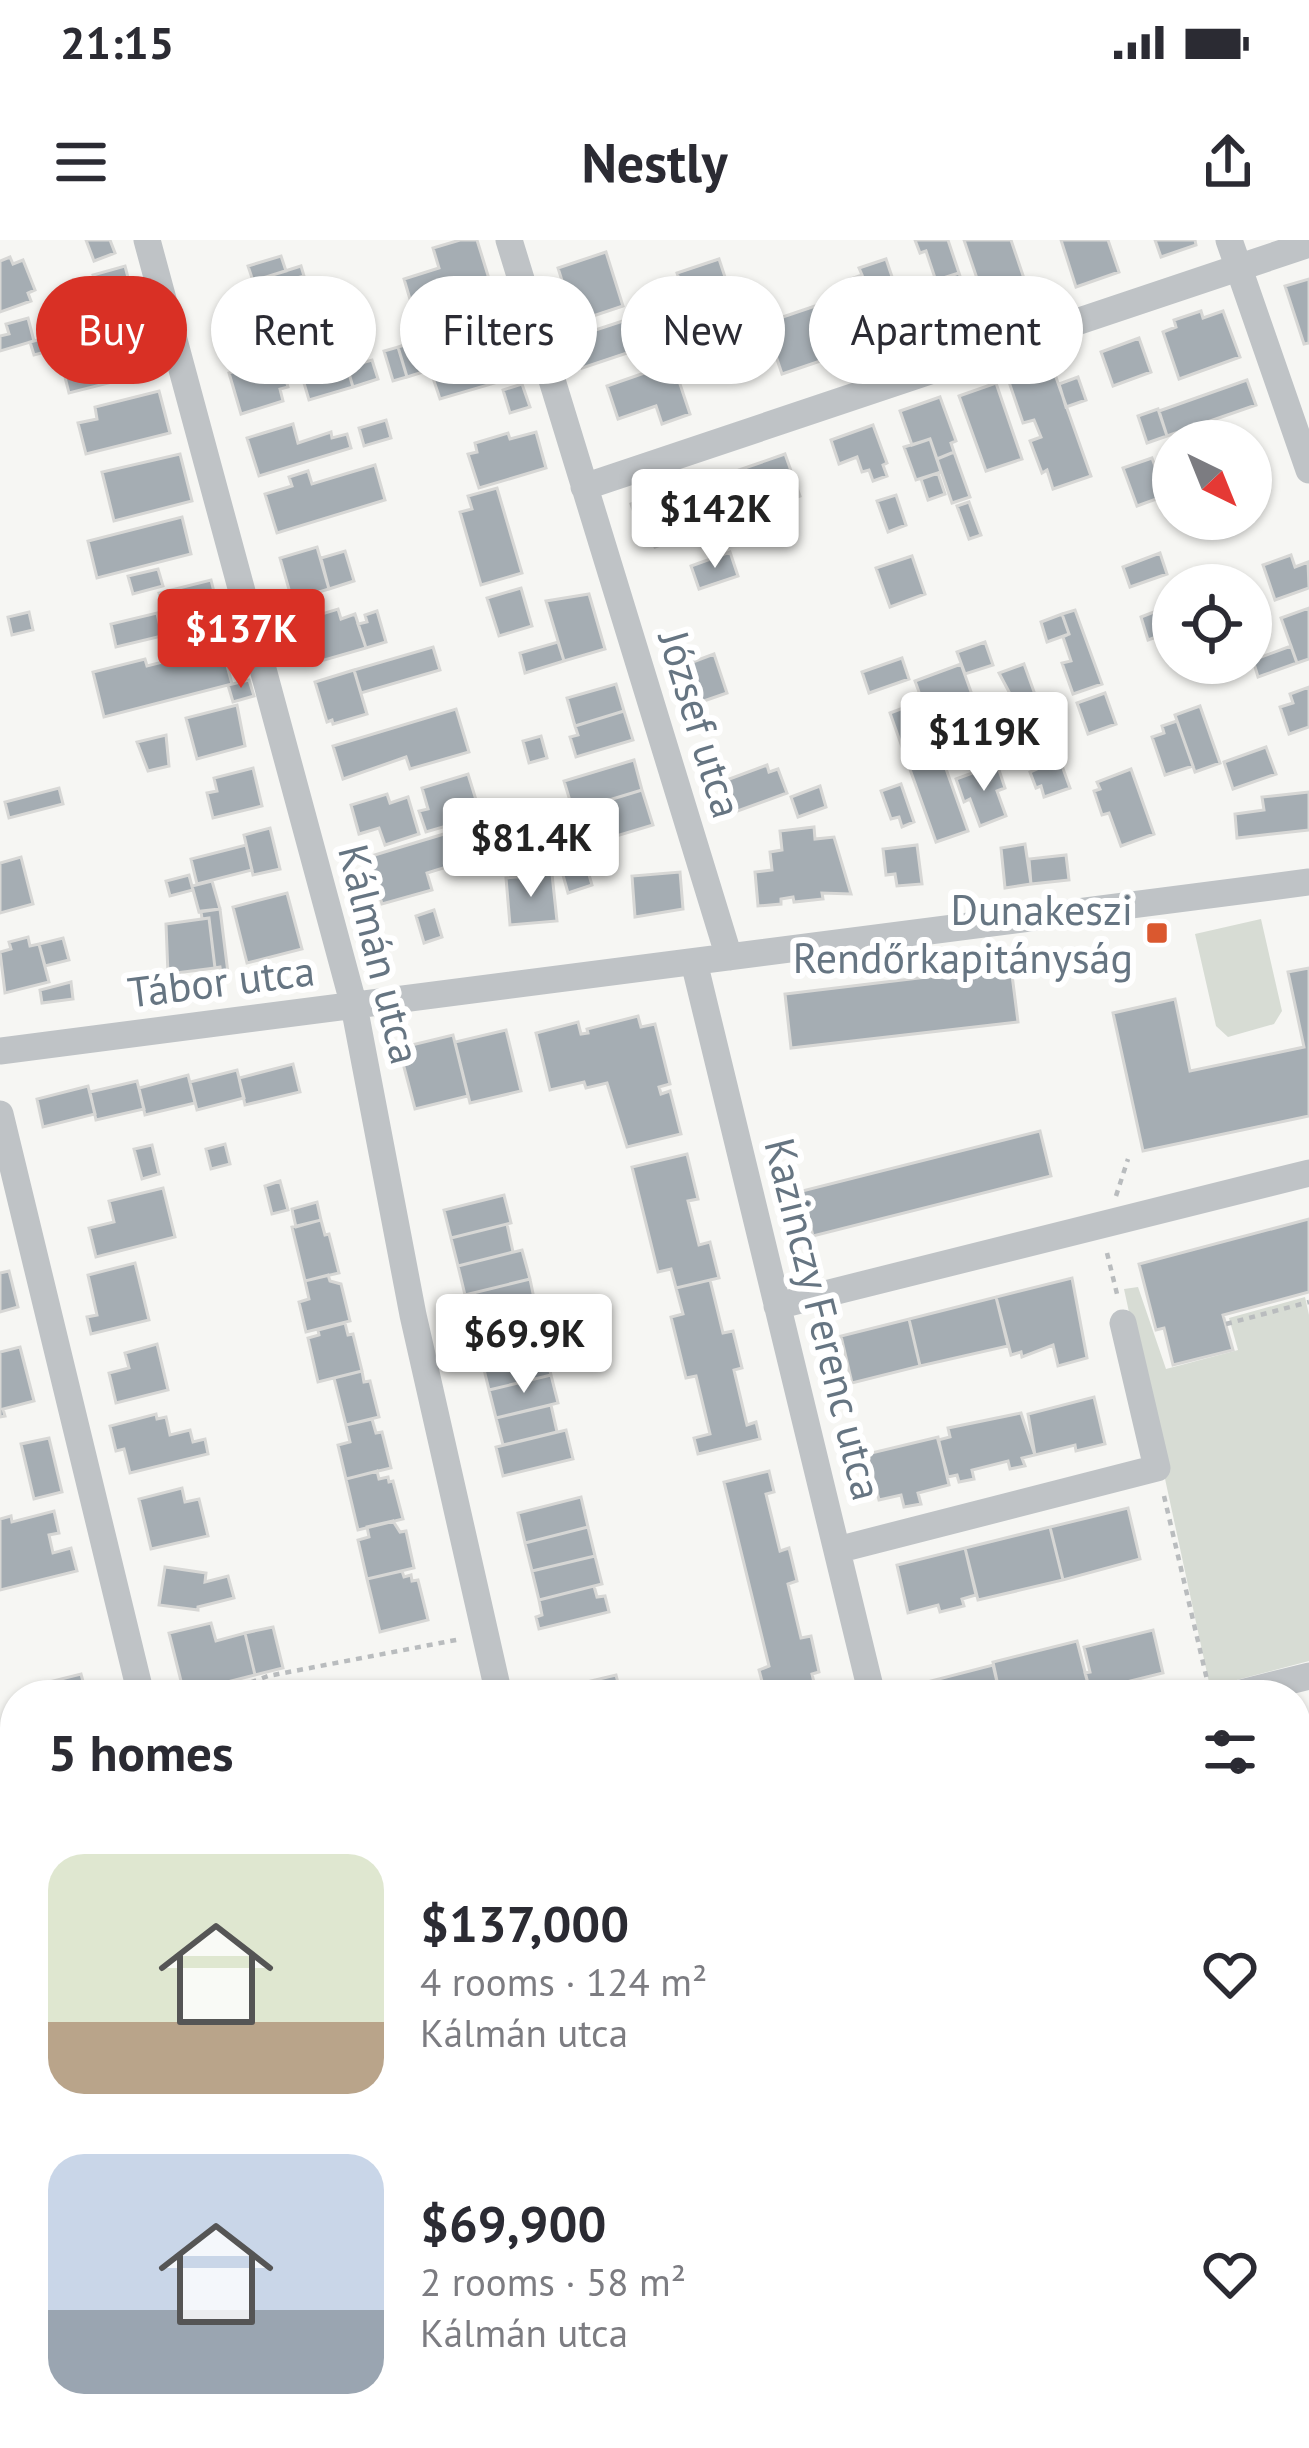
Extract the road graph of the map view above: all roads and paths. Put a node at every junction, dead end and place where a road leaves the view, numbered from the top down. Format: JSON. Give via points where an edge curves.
{"nodes":[{"id":1,"x":147,"y":240,"type":"edge"},
{"id":2,"x":508,"y":240,"type":"edge"},
{"id":3,"x":1228,"y":240,"type":"edge"},
{"id":4,"x":1309,"y":244,"type":"edge"},
{"id":5,"x":1238,"y":267,"type":"junction"},
{"id":6,"x":1309,"y":470,"type":"edge"},
{"id":7,"x":584,"y":487,"type":"junction"},
{"id":8,"x":1309,"y":882,"type":"edge"},
{"id":9,"x":729,"y":957,"type":"junction"},
{"id":10,"x":694,"y":962,"type":"junction"},
{"id":11,"x":354,"y":1006,"type":"junction"},
{"id":12,"x":0,"y":1052,"type":"edge"},
{"id":13,"x":0,"y":1114,"type":"edge"},
{"id":14,"x":1309,"y":1173,"type":"edge"},
{"id":15,"x":1100,"y":1224,"type":"junction"},
{"id":16,"x":1309,"y":1302,"type":"edge"},
{"id":17,"x":777,"y":1306,"type":"junction"},
{"id":18,"x":1123,"y":1323,"type":"joint"},
{"id":19,"x":1226,"y":1324,"type":"dead end"},
{"id":20,"x":1157,"y":1468,"type":"junction"},
{"id":21,"x":837,"y":1550,"type":"junction"},
{"id":22,"x":484,"y":1634,"type":"junction"},
{"id":23,"x":137,"y":1680,"type":"edge"},
{"id":24,"x":257,"y":1680,"type":"edge"},
{"id":25,"x":495,"y":1680,"type":"edge"},
{"id":26,"x":868,"y":1680,"type":"edge"},
{"id":27,"x":1206,"y":1680,"type":"edge"}],
"edges":[{"from":1,"to":11,"type":"street","name":"Kálmán utca"},
{"from":2,"to":7,"type":"street","name":"József utca"},
{"from":3,"to":5,"type":"street"},
{"from":4,"to":5,"type":"street"},
{"from":5,"to":6,"type":"street"},
{"from":5,"to":7,"type":"street"},
{"from":7,"to":9,"type":"street","name":"József utca"},
{"from":8,"to":9,"type":"street","name":"Tábor utca"},
{"from":9,"to":10,"type":"street","name":"Tábor utca"},
{"from":10,"to":11,"type":"street","name":"Tábor utca"},
{"from":10,"to":17,"type":"street","name":"Kazinczy Ferenc utca"},
{"from":11,"to":12,"type":"street","name":"Tábor utca"},
{"from":11,"to":22,"type":"street","name":"Kálmán utca"},
{"from":13,"to":23,"type":"street"},
{"from":14,"to":15,"type":"street"},
{"from":15,"to":17,"type":"street"},
{"from":15,"to":18,"type":"path"},
{"from":16,"to":19,"type":"path"},
{"from":17,"to":21,"type":"street","name":"Kazinczy Ferenc utca"},
{"from":18,"to":20,"type":"street"},
{"from":20,"to":21,"type":"street"},
{"from":20,"to":27,"type":"path"},
{"from":21,"to":26,"type":"street","name":"Kazinczy Ferenc utca"},
{"from":22,"to":24,"type":"path"},
{"from":22,"to":25,"type":"street","name":"Kálmán utca"}]}
